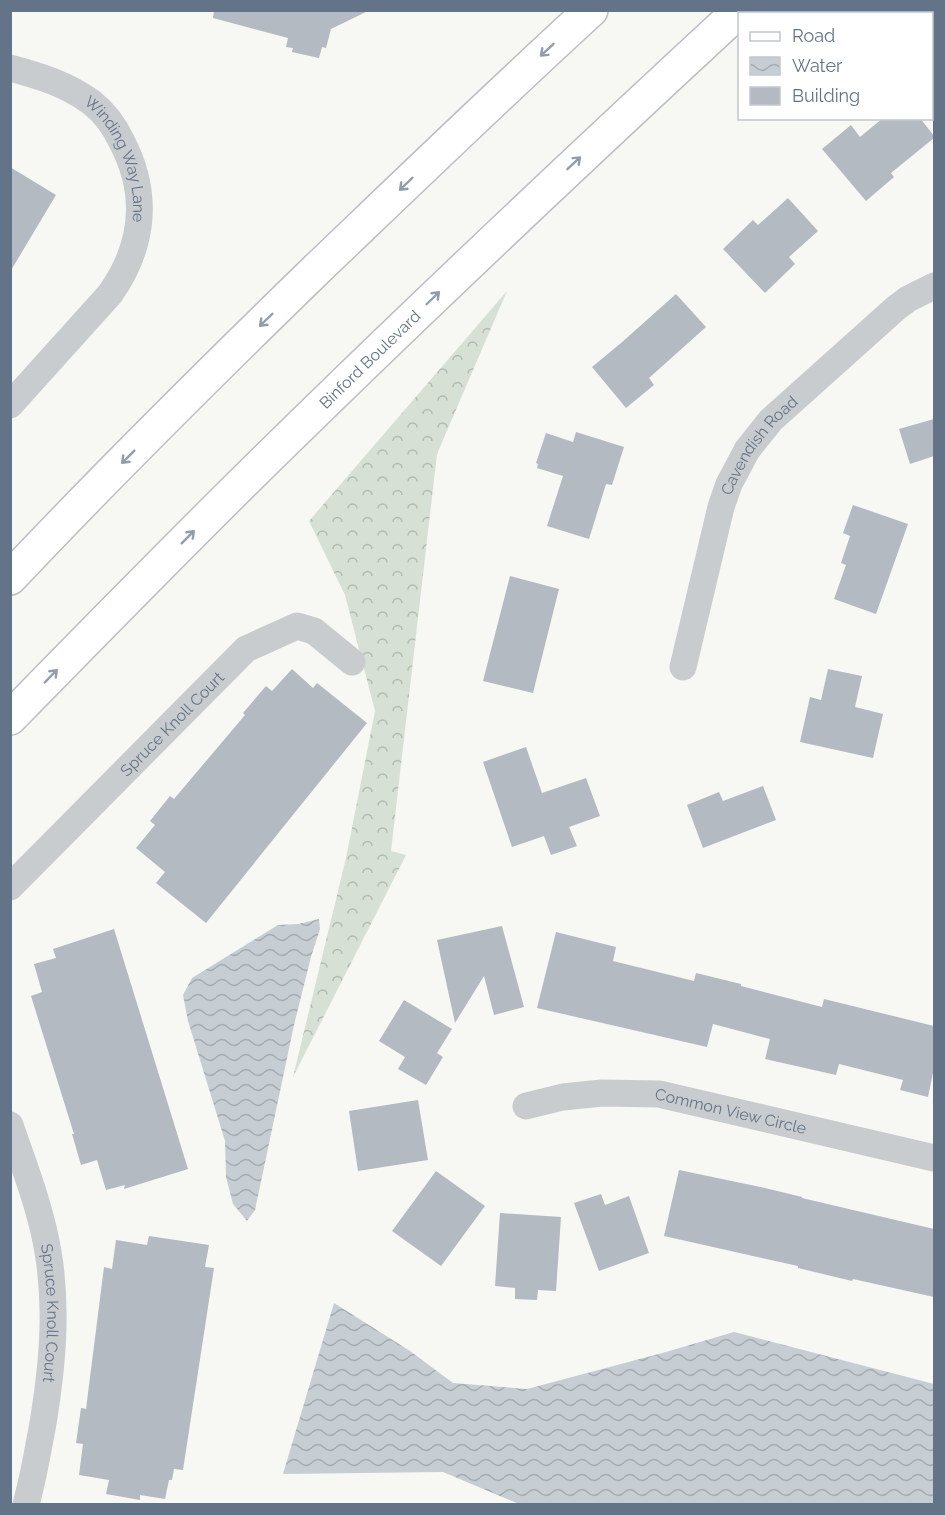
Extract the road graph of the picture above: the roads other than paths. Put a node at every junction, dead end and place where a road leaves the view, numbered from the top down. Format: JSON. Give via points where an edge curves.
{"nodes":[{"id":1,"x":591,"y":10,"type":"edge"},
{"id":2,"x":740,"y":10,"type":"edge"},
{"id":3,"x":10,"y":68,"type":"edge"},
{"id":4,"x":934,"y":286,"type":"edge"},
{"id":5,"x":10,"y":405,"type":"edge"},
{"id":6,"x":10,"y":578,"type":"edge"},
{"id":7,"x":352,"y":662,"type":"dead end"},
{"id":8,"x":683,"y":667,"type":"dead end"},
{"id":9,"x":10,"y":718,"type":"edge"},
{"id":10,"x":10,"y":887,"type":"edge"},
{"id":11,"x":526,"y":1106,"type":"dead end"},
{"id":12,"x":10,"y":1125,"type":"edge"},
{"id":13,"x":934,"y":1158,"type":"edge"},
{"id":14,"x":26,"y":1504,"type":"edge"}],
"edges":[{"from":1,"to":6,"type":"main road","one_way":true,"via":[[251,333]]},
{"from":9,"to":2,"type":"main road","name":"Binford Boulevard","one_way":true,"via":[[379,350]]},
{"from":3,"to":5,"type":"street","name":"Winding Way Lane","via":[[43,76],[69,88],[102,112],[119,136],[133,168],[140,216],[130,258],[110,294]]},
{"from":4,"to":8,"type":"street","name":"Cavendish Road","via":[[891,312],[771,420],[747,450],[721,507]]},
{"from":7,"to":10,"type":"street","name":"Spruce Knoll Court","via":[[314,631],[297,626],[246,649]]},
{"from":11,"to":13,"type":"street","name":"Common View Circle","via":[[602,1093],[659,1094]]},
{"from":12,"to":14,"type":"street","name":"Spruce Knoll Court","via":[[42,1223],[52,1280],[54,1327],[47,1400]]}]}
